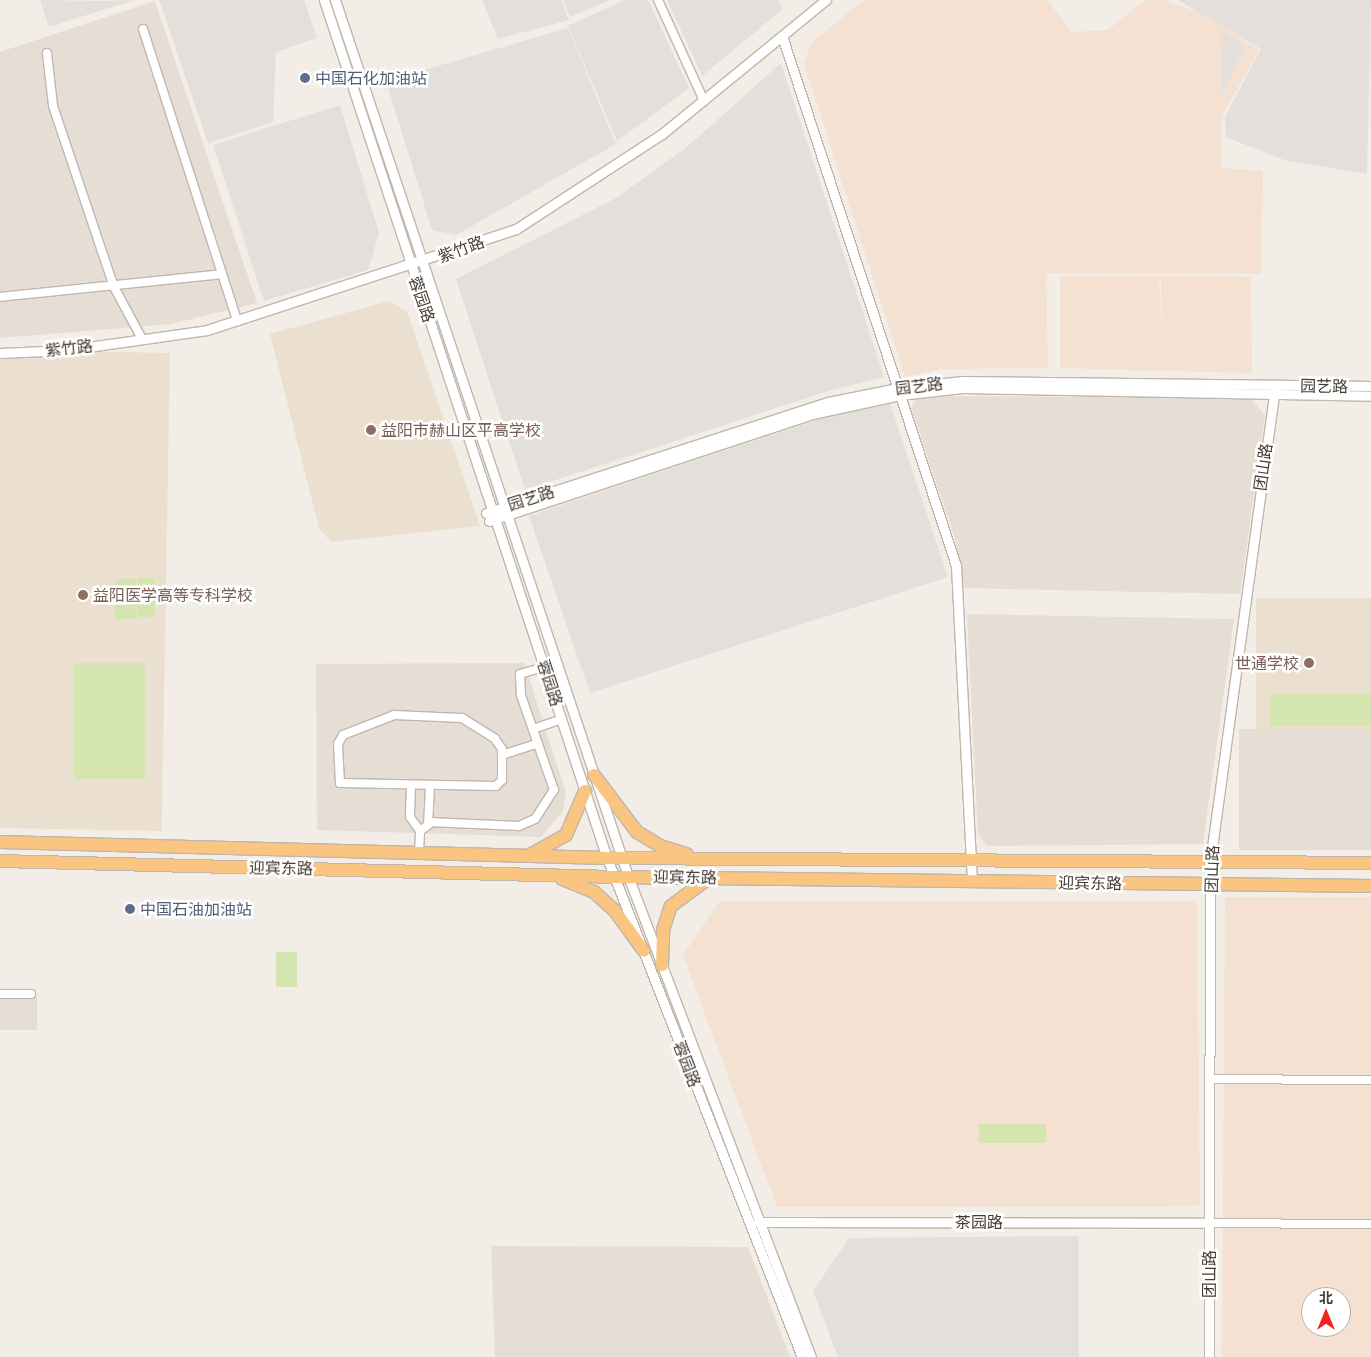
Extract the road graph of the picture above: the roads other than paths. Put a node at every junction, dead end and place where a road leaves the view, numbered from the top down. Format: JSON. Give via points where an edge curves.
{"nodes":[{"id":1,"x":324,"y":0,"type":"edge"},
{"id":2,"x":335,"y":0,"type":"edge"},
{"id":3,"x":658,"y":0,"type":"edge"},
{"id":4,"x":826,"y":0,"type":"edge"},
{"id":5,"x":143,"y":29,"type":"dead end"},
{"id":6,"x":782,"y":36,"type":"junction"},
{"id":7,"x":47,"y":53,"type":"dead end"},
{"id":8,"x":704,"y":101,"type":"junction"},
{"id":9,"x":424,"y":262,"type":"junction"},
{"id":10,"x":411,"y":266,"type":"junction"},
{"id":11,"x":222,"y":274,"type":"junction"},
{"id":12,"x":114,"y":287,"type":"junction"},
{"id":13,"x":0,"y":296,"type":"edge"},
{"id":14,"x":237,"y":320,"type":"junction"},
{"id":15,"x":142,"y":339,"type":"junction"},
{"id":16,"x":0,"y":353,"type":"edge"},
{"id":17,"x":1371,"y":386,"type":"edge"},
{"id":18,"x":1274,"y":390,"type":"junction"},
{"id":19,"x":899,"y":391,"type":"junction"},
{"id":20,"x":1371,"y":396,"type":"edge"},
{"id":21,"x":506,"y":511,"type":"junction"},
{"id":22,"x":492,"y":516,"type":"junction"},
{"id":23,"x":538,"y":669,"type":"dead end"},
{"id":24,"x":556,"y":721,"type":"dead end"},
{"id":25,"x":533,"y":728,"type":"junction"},
{"id":26,"x":538,"y":743,"type":"junction"},
{"id":27,"x":502,"y":754,"type":"junction"},
{"id":28,"x":594,"y":775,"type":"junction"},
{"id":29,"x":411,"y":786,"type":"junction"},
{"id":30,"x":430,"y":787,"type":"junction"},
{"id":31,"x":585,"y":791,"type":"junction"},
{"id":32,"x":429,"y":822,"type":"junction"},
{"id":33,"x":420,"y":831,"type":"junction"},
{"id":34,"x":0,"y":842,"type":"edge"},
{"id":35,"x":182,"y":846,"type":"junction"},
{"id":36,"x":419,"y":852,"type":"junction"},
{"id":37,"x":514,"y":855,"type":"junction"},
{"id":38,"x":530,"y":855,"type":"junction"},
{"id":39,"x":607,"y":858,"type":"junction"},
{"id":40,"x":623,"y":858,"type":"junction"},
{"id":41,"x":707,"y":858,"type":"junction"},
{"id":42,"x":0,"y":861,"type":"edge"},
{"id":43,"x":971,"y":861,"type":"junction"},
{"id":44,"x":1210,"y":862,"type":"junction"},
{"id":45,"x":1371,"y":863,"type":"edge"},
{"id":46,"x":182,"y":866,"type":"junction"},
{"id":47,"x":513,"y":874,"type":"junction"},
{"id":48,"x":552,"y":875,"type":"junction"},
{"id":49,"x":628,"y":876,"type":"junction"},
{"id":50,"x":614,"y":877,"type":"junction"},
{"id":51,"x":711,"y":878,"type":"junction"},
{"id":52,"x":972,"y":881,"type":"junction"},
{"id":53,"x":1212,"y":884,"type":"junction"},
{"id":54,"x":1371,"y":886,"type":"edge"},
{"id":55,"x":644,"y":951,"type":"junction"},
{"id":56,"x":662,"y":965,"type":"junction"},
{"id":57,"x":0,"y":994,"type":"edge"},
{"id":58,"x":31,"y":994,"type":"dead end"},
{"id":59,"x":1210,"y":1079,"type":"junction"},
{"id":60,"x":1371,"y":1080,"type":"edge"},
{"id":61,"x":762,"y":1221,"type":"junction"},
{"id":62,"x":1208,"y":1223,"type":"junction"},
{"id":63,"x":1371,"y":1224,"type":"edge"},
{"id":64,"x":751,"y":1225,"type":"junction"},
{"id":65,"x":802,"y":1357,"type":"edge"},
{"id":66,"x":811,"y":1357,"type":"edge"},
{"id":67,"x":1209,"y":1357,"type":"edge"}],
"edges":[{"from":1,"to":10,"type":"street","name":"蓉园路"},
{"from":2,"to":9,"type":"street","name":"蓉园路"},
{"from":3,"to":8,"type":"street"},
{"from":4,"to":6,"type":"street","name":"紫竹路"},
{"from":5,"to":11,"type":"street"},
{"from":6,"to":8,"type":"street","name":"紫竹路"},
{"from":6,"to":19,"type":"street"},
{"from":7,"to":12,"type":"street","via":[[53,106]]},
{"from":8,"to":9,"type":"street","name":"紫竹路","via":[[662,134],[516,229]]},
{"from":9,"to":10,"type":"street","name":"紫竹路"},
{"from":9,"to":21,"type":"street","name":"蓉园路"},
{"from":10,"to":14,"type":"street","name":"紫竹路"},
{"from":10,"to":22,"type":"street","name":"蓉园路"},
{"from":11,"to":12,"type":"street","via":[[122,281]]},
{"from":11,"to":14,"type":"street"},
{"from":12,"to":13,"type":"street"},
{"from":12,"to":15,"type":"street"},
{"from":14,"to":15,"type":"street","name":"紫竹路"},
{"from":15,"to":16,"type":"street","name":"紫竹路"},
{"from":17,"to":18,"type":"street","name":"园艺路"},
{"from":18,"to":19,"type":"street","name":"园艺路","via":[[963,388]]},
{"from":18,"to":20,"type":"street","name":"园艺路"},
{"from":18,"to":44,"type":"street","name":"团山路"},
{"from":19,"to":21,"type":"street","name":"园艺路","via":[[812,414]]},
{"from":19,"to":43,"type":"street","via":[[959,582]]},
{"from":21,"to":22,"type":"street","name":"园艺路"},
{"from":21,"to":28,"type":"street","name":"蓉园路"},
{"from":22,"to":31,"type":"street","name":"蓉园路"},
{"from":23,"to":25,"type":"street","via":[[520,674],[521,695]]},
{"from":24,"to":25,"type":"street"},
{"from":25,"to":26,"type":"street"},
{"from":26,"to":27,"type":"street"},
{"from":26,"to":32,"type":"street","via":[[554,790],[535,819],[519,826]]},
{"from":27,"to":29,"type":"street","via":[[495,739],[455,715],[394,715],[343,735],[338,744],[340,783]]},
{"from":27,"to":30,"type":"street","via":[[502,780],[496,786]]},
{"from":28,"to":40,"type":"street","name":"蓉园路"},
{"from":28,"to":41,"type":"highway","via":[[614,808],[637,832],[660,846]]},
{"from":29,"to":30,"type":"street"},
{"from":29,"to":33,"type":"street","via":[[410,817]]},
{"from":30,"to":32,"type":"street"},
{"from":31,"to":38,"type":"highway","via":[[566,835]]},
{"from":31,"to":39,"type":"street","name":"蓉园路"},
{"from":32,"to":33,"type":"street"},
{"from":33,"to":36,"type":"street"},
{"from":34,"to":35,"type":"highway","name":"迎宾东路"},
{"from":35,"to":36,"type":"highway","name":"迎宾东路"},
{"from":35,"to":46,"type":"highway"},
{"from":36,"to":37,"type":"highway","name":"迎宾东路"},
{"from":37,"to":38,"type":"highway","name":"迎宾东路"},
{"from":37,"to":47,"type":"highway"},
{"from":38,"to":39,"type":"highway","name":"迎宾东路"},
{"from":39,"to":40,"type":"highway","name":"迎宾东路"},
{"from":39,"to":50,"type":"street","name":"蓉园路"},
{"from":40,"to":41,"type":"highway","name":"迎宾东路"},
{"from":40,"to":49,"type":"street","name":"蓉园路"},
{"from":41,"to":43,"type":"highway","name":"迎宾东路"},
{"from":41,"to":51,"type":"highway"},
{"from":42,"to":46,"type":"highway","name":"迎宾东路"},
{"from":43,"to":44,"type":"highway","name":"迎宾东路"},
{"from":43,"to":52,"type":"street"},
{"from":44,"to":45,"type":"highway","name":"迎宾东路"},
{"from":44,"to":53,"type":"street","name":"团山路"},
{"from":46,"to":47,"type":"highway","name":"迎宾东路"},
{"from":47,"to":48,"type":"highway","name":"迎宾东路"},
{"from":48,"to":50,"type":"highway","name":"迎宾东路"},
{"from":48,"to":55,"type":"highway","via":[[594,892],[615,911]]},
{"from":49,"to":50,"type":"highway","name":"迎宾东路"},
{"from":49,"to":51,"type":"highway","name":"迎宾东路"},
{"from":49,"to":56,"type":"street","name":"蓉园路"},
{"from":50,"to":55,"type":"street","name":"蓉园路"},
{"from":51,"to":52,"type":"highway","name":"迎宾东路"},
{"from":51,"to":56,"type":"highway","via":[[671,906],[663,930]]},
{"from":52,"to":53,"type":"highway","name":"迎宾东路"},
{"from":53,"to":54,"type":"highway","name":"迎宾东路"},
{"from":53,"to":59,"type":"street","name":"团山路"},
{"from":55,"to":64,"type":"street","name":"蓉园路"},
{"from":56,"to":61,"type":"street","name":"蓉园路"},
{"from":57,"to":58,"type":"street"},
{"from":59,"to":60,"type":"street"},
{"from":59,"to":62,"type":"street","name":"团山路"},
{"from":61,"to":62,"type":"street","name":"茶园路"},
{"from":61,"to":64,"type":"street","name":"茶园路"},
{"from":61,"to":66,"type":"street","name":"蓉园路"},
{"from":62,"to":63,"type":"street"},
{"from":62,"to":67,"type":"street","name":"团山路"},
{"from":64,"to":65,"type":"street","name":"蓉园路"}]}
